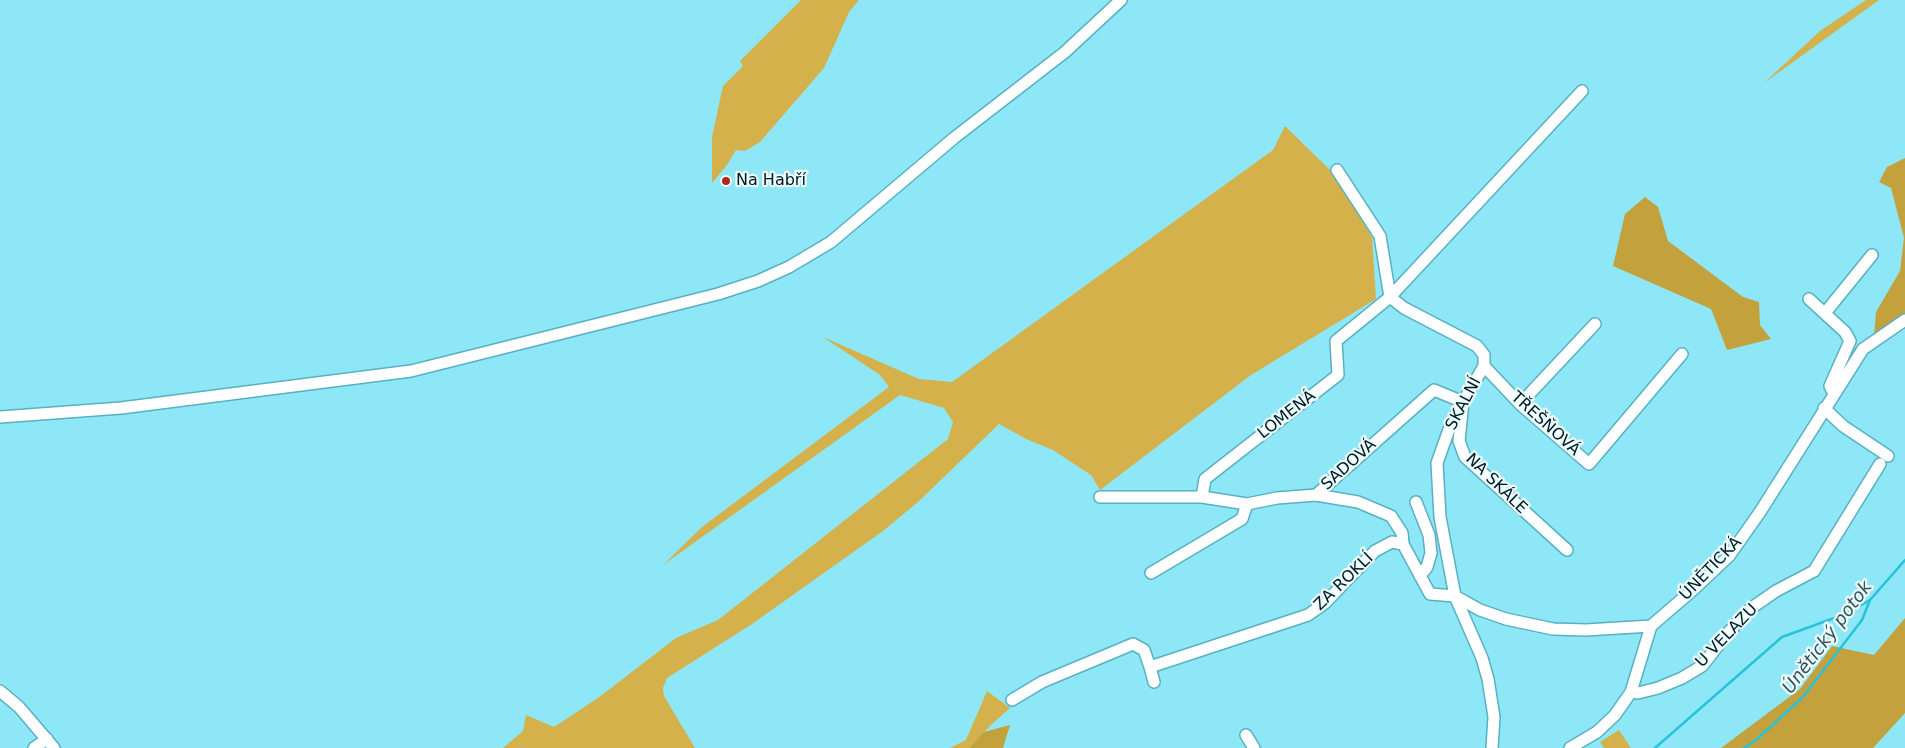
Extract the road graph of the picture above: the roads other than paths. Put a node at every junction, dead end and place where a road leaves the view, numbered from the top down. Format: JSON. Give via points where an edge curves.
{"nodes":[{"id":1,"x":1121,"y":0,"type":"edge"},
{"id":2,"x":1582,"y":91,"type":"dead end"},
{"id":3,"x":1337,"y":170,"type":"dead end"},
{"id":4,"x":1872,"y":255,"type":"dead end"},
{"id":5,"x":1390,"y":298,"type":"junction"},
{"id":6,"x":1809,"y":299,"type":"dead end"},
{"id":7,"x":1825,"y":313,"type":"junction"},
{"id":8,"x":1905,"y":320,"type":"edge"},
{"id":9,"x":1596,"y":324,"type":"dead end"},
{"id":10,"x":1682,"y":354,"type":"dead end"},
{"id":11,"x":1484,"y":366,"type":"junction"},
{"id":12,"x":1834,"y":394,"type":"junction"},
{"id":13,"x":1464,"y":402,"type":"junction"},
{"id":14,"x":1520,"y":404,"type":"junction"},
{"id":15,"x":1824,"y":408,"type":"junction"},
{"id":16,"x":0,"y":417,"type":"edge"},
{"id":17,"x":1316,"y":495,"type":"junction"},
{"id":18,"x":1100,"y":497,"type":"dead end"},
{"id":19,"x":1202,"y":497,"type":"junction"},
{"id":20,"x":1416,"y":502,"type":"dead end"},
{"id":21,"x":1247,"y":504,"type":"junction"},
{"id":22,"x":1403,"y":544,"type":"junction"},
{"id":23,"x":1567,"y":550,"type":"dead end"},
{"id":24,"x":1151,"y":573,"type":"dead end"},
{"id":25,"x":1420,"y":576,"type":"junction"},
{"id":26,"x":1455,"y":596,"type":"junction"},
{"id":27,"x":1651,"y":626,"type":"junction"},
{"id":28,"x":1150,"y":667,"type":"junction"},
{"id":29,"x":1154,"y":682,"type":"dead end"},
{"id":30,"x":0,"y":691,"type":"edge"},
{"id":31,"x":1631,"y":692,"type":"junction"},
{"id":32,"x":1012,"y":700,"type":"dead end"},
{"id":33,"x":1246,"y":735,"type":"dead end"},
{"id":34,"x":51,"y":744,"type":"edge"},
{"id":35,"x":34,"y":748,"type":"edge"},
{"id":36,"x":1254,"y":748,"type":"edge"},
{"id":37,"x":1492,"y":748,"type":"edge"},
{"id":38,"x":1570,"y":748,"type":"edge"}],
"edges":[{"from":1,"to":16,"type":"street","via":[[1065,52],[954,138],[831,242],[758,281],[718,294],[411,371],[121,408]]},
{"from":2,"to":5,"type":"street"},
{"from":3,"to":5,"type":"street","via":[[1380,236]]},
{"from":4,"to":7,"type":"street"},
{"from":5,"to":11,"type":"street","name":"SKALNÍ","via":[[1477,346],[1484,355]]},
{"from":5,"to":19,"type":"street","name":"LOMENÁ","via":[[1336,341],[1338,375],[1205,479]]},
{"from":6,"to":7,"type":"street"},
{"from":7,"to":12,"type":"street","via":[[1850,341],[1830,386]]},
{"from":8,"to":12,"type":"street","name":"ÚNĚTICKÁ","via":[[1863,349]]},
{"from":9,"to":14,"type":"street"},
{"from":10,"to":14,"type":"street","name":"TŘEŠŇOVÁ","via":[[1589,464]]},
{"from":11,"to":13,"type":"street","name":"SKALNÍ"},
{"from":11,"to":14,"type":"street","name":"TŘEŠŇOVÁ"},
{"from":12,"to":15,"type":"street","name":"ÚNĚTICKÁ"},
{"from":13,"to":17,"type":"street","name":"SADOVÁ","via":[[1434,390]]},
{"from":13,"to":23,"type":"street","name":"NA SKÁLE","via":[[1459,441],[1464,457]]},
{"from":13,"to":26,"type":"street","name":"SKALNÍ","via":[[1452,420],[1437,463],[1440,517]]},
{"from":15,"to":27,"type":"street","name":"ÚNĚTICKÁ","via":[[1729,556]]},
{"from":15,"to":31,"type":"street","name":"U VELAZU","via":[[1884,460],[1814,571],[1750,609],[1702,666],[1658,688]]},
{"from":17,"to":21,"type":"street","name":"SADOVÁ"},
{"from":17,"to":22,"type":"street","via":[[1358,502],[1391,516],[1402,533]]},
{"from":18,"to":19,"type":"street"},
{"from":19,"to":21,"type":"street"},
{"from":20,"to":25,"type":"street","via":[[1429,536],[1431,553]]},
{"from":21,"to":24,"type":"street","via":[[1242,519]]},
{"from":22,"to":25,"type":"street"},
{"from":22,"to":28,"type":"street","name":"ZA ROKLÍ","via":[[1392,542],[1375,551],[1325,603],[1308,615]]},
{"from":25,"to":26,"type":"street","via":[[1430,594]]},
{"from":26,"to":27,"type":"street","via":[[1506,619],[1553,629]]},
{"from":26,"to":37,"type":"street","name":"SKALNÍ","via":[[1488,679],[1494,717]]},
{"from":27,"to":31,"type":"street"},
{"from":28,"to":29,"type":"street"},
{"from":28,"to":32,"type":"street","via":[[1144,650],[1133,644],[1042,682]]},
{"from":30,"to":34,"type":"street","via":[[19,707]]},
{"from":31,"to":38,"type":"street","via":[[1615,715],[1597,732]]},
{"from":33,"to":36,"type":"street"},
{"from":34,"to":35,"type":"street"}]}
